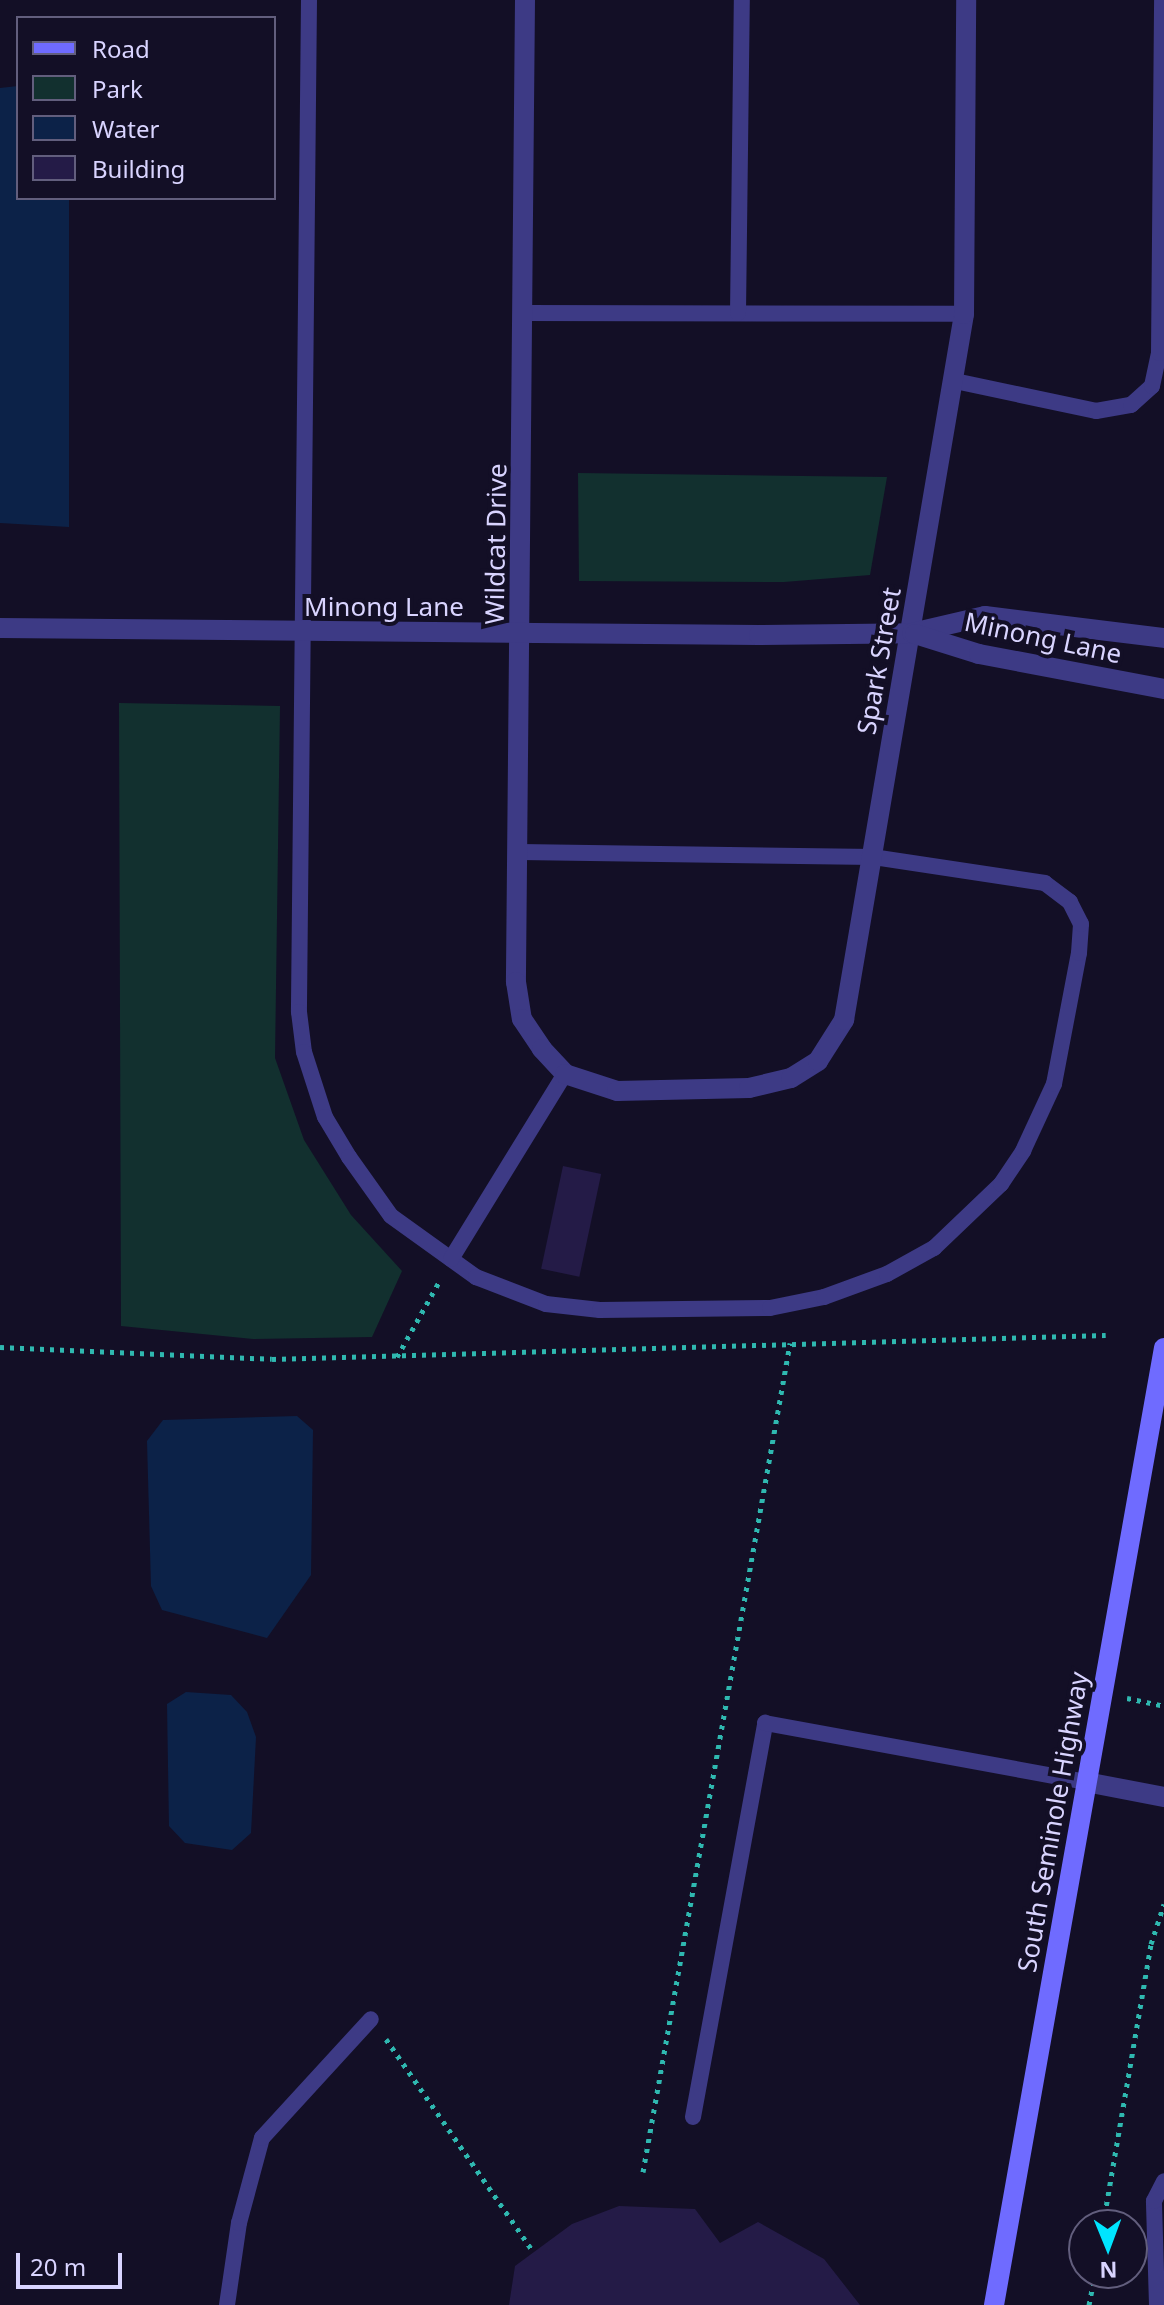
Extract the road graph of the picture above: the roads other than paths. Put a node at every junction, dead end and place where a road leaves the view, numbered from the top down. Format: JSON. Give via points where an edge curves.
{"nodes":[{"id":1,"x":309,"y":0,"type":"edge"},
{"id":2,"x":525,"y":0,"type":"edge"},
{"id":3,"x":742,"y":0,"type":"edge"},
{"id":4,"x":966,"y":0,"type":"edge"},
{"id":5,"x":1162,"y":0,"type":"edge"},
{"id":6,"x":524,"y":313,"type":"junction"},
{"id":7,"x":738,"y":313,"type":"junction"},
{"id":8,"x":964,"y":314,"type":"junction"},
{"id":9,"x":955,"y":381,"type":"junction"},
{"id":10,"x":0,"y":628,"type":"edge"},
{"id":11,"x":304,"y":632,"type":"junction"},
{"id":12,"x":912,"y":633,"type":"junction"},
{"id":13,"x":521,"y":635,"type":"junction"},
{"id":14,"x":1164,"y":638,"type":"edge"},
{"id":15,"x":1164,"y":689,"type":"edge"},
{"id":16,"x":520,"y":852,"type":"junction"},
{"id":17,"x":874,"y":857,"type":"junction"},
{"id":18,"x":565,"y":1074,"type":"junction"},
{"id":19,"x":451,"y":1259,"type":"junction"},
{"id":20,"x":1164,"y":1348,"type":"edge"},
{"id":21,"x":1086,"y":1782,"type":"junction"},
{"id":22,"x":1164,"y":1797,"type":"edge"},
{"id":23,"x":371,"y":2019,"type":"road end"},
{"id":24,"x":693,"y":2117,"type":"dead end"},
{"id":25,"x":1164,"y":2181,"type":"edge"},
{"id":26,"x":227,"y":2305,"type":"edge"},
{"id":27,"x":994,"y":2305,"type":"edge"},
{"id":28,"x":1157,"y":2305,"type":"edge"}],
"edges":[{"from":1,"to":11,"type":"lane"},
{"from":2,"to":6,"type":"street","name":"Wildcat Drive"},
{"from":3,"to":7,"type":"lane"},
{"from":4,"to":8,"type":"street","name":"Spark Street"},
{"from":5,"to":9,"type":"lane","via":[[1159,353],[1152,386],[1131,405],[1096,411]]},
{"from":6,"to":7,"type":"lane"},
{"from":6,"to":13,"type":"street","name":"Wildcat Drive"},
{"from":7,"to":8,"type":"lane"},
{"from":8,"to":9,"type":"street","name":"Spark Street"},
{"from":9,"to":12,"type":"street","name":"Spark Street"},
{"from":10,"to":11,"type":"street","name":"Minong Lane"},
{"from":11,"to":13,"type":"street","name":"Minong Lane"},
{"from":11,"to":19,"type":"lane","via":[[299,1012],[304,1052],[325,1117],[366,1183],[391,1216]]},
{"from":12,"to":13,"type":"street","name":"Minong Lane"},
{"from":12,"to":14,"type":"street","name":"Minong Lane","via":[[1006,617]]},
{"from":12,"to":15,"type":"street","name":"Minong Lane","via":[[979,654]]},
{"from":12,"to":17,"type":"street","name":"Spark Street"},
{"from":13,"to":16,"type":"street","name":"Wildcat Drive"},
{"from":16,"to":17,"type":"lane"},
{"from":16,"to":18,"type":"street","name":"Wildcat Drive","via":[[516,982],[522,1019]]},
{"from":17,"to":18,"type":"street","name":"Spark Street","via":[[844,1020],[818,1061],[791,1078],[749,1088],[617,1091]]},
{"from":17,"to":19,"type":"lane","via":[[1045,883],[1070,902],[1081,924],[1054,1084],[1001,1184],[959,1225],[934,1248],[887,1274],[824,1297],[770,1308],[600,1310],[546,1304],[500,1289]]},
{"from":18,"to":19,"type":"lane"},
{"from":20,"to":21,"type":"street","name":"South Seminole Highway"},
{"from":21,"to":22,"type":"street"},
{"from":21,"to":24,"type":"lane","via":[[765,1723]]},
{"from":21,"to":27,"type":"street","name":"South Seminole Highway"},
{"from":23,"to":26,"type":"lane","via":[[262,2138],[239,2223]]},
{"from":25,"to":28,"type":"lane","via":[[1154,2201]]}]}
